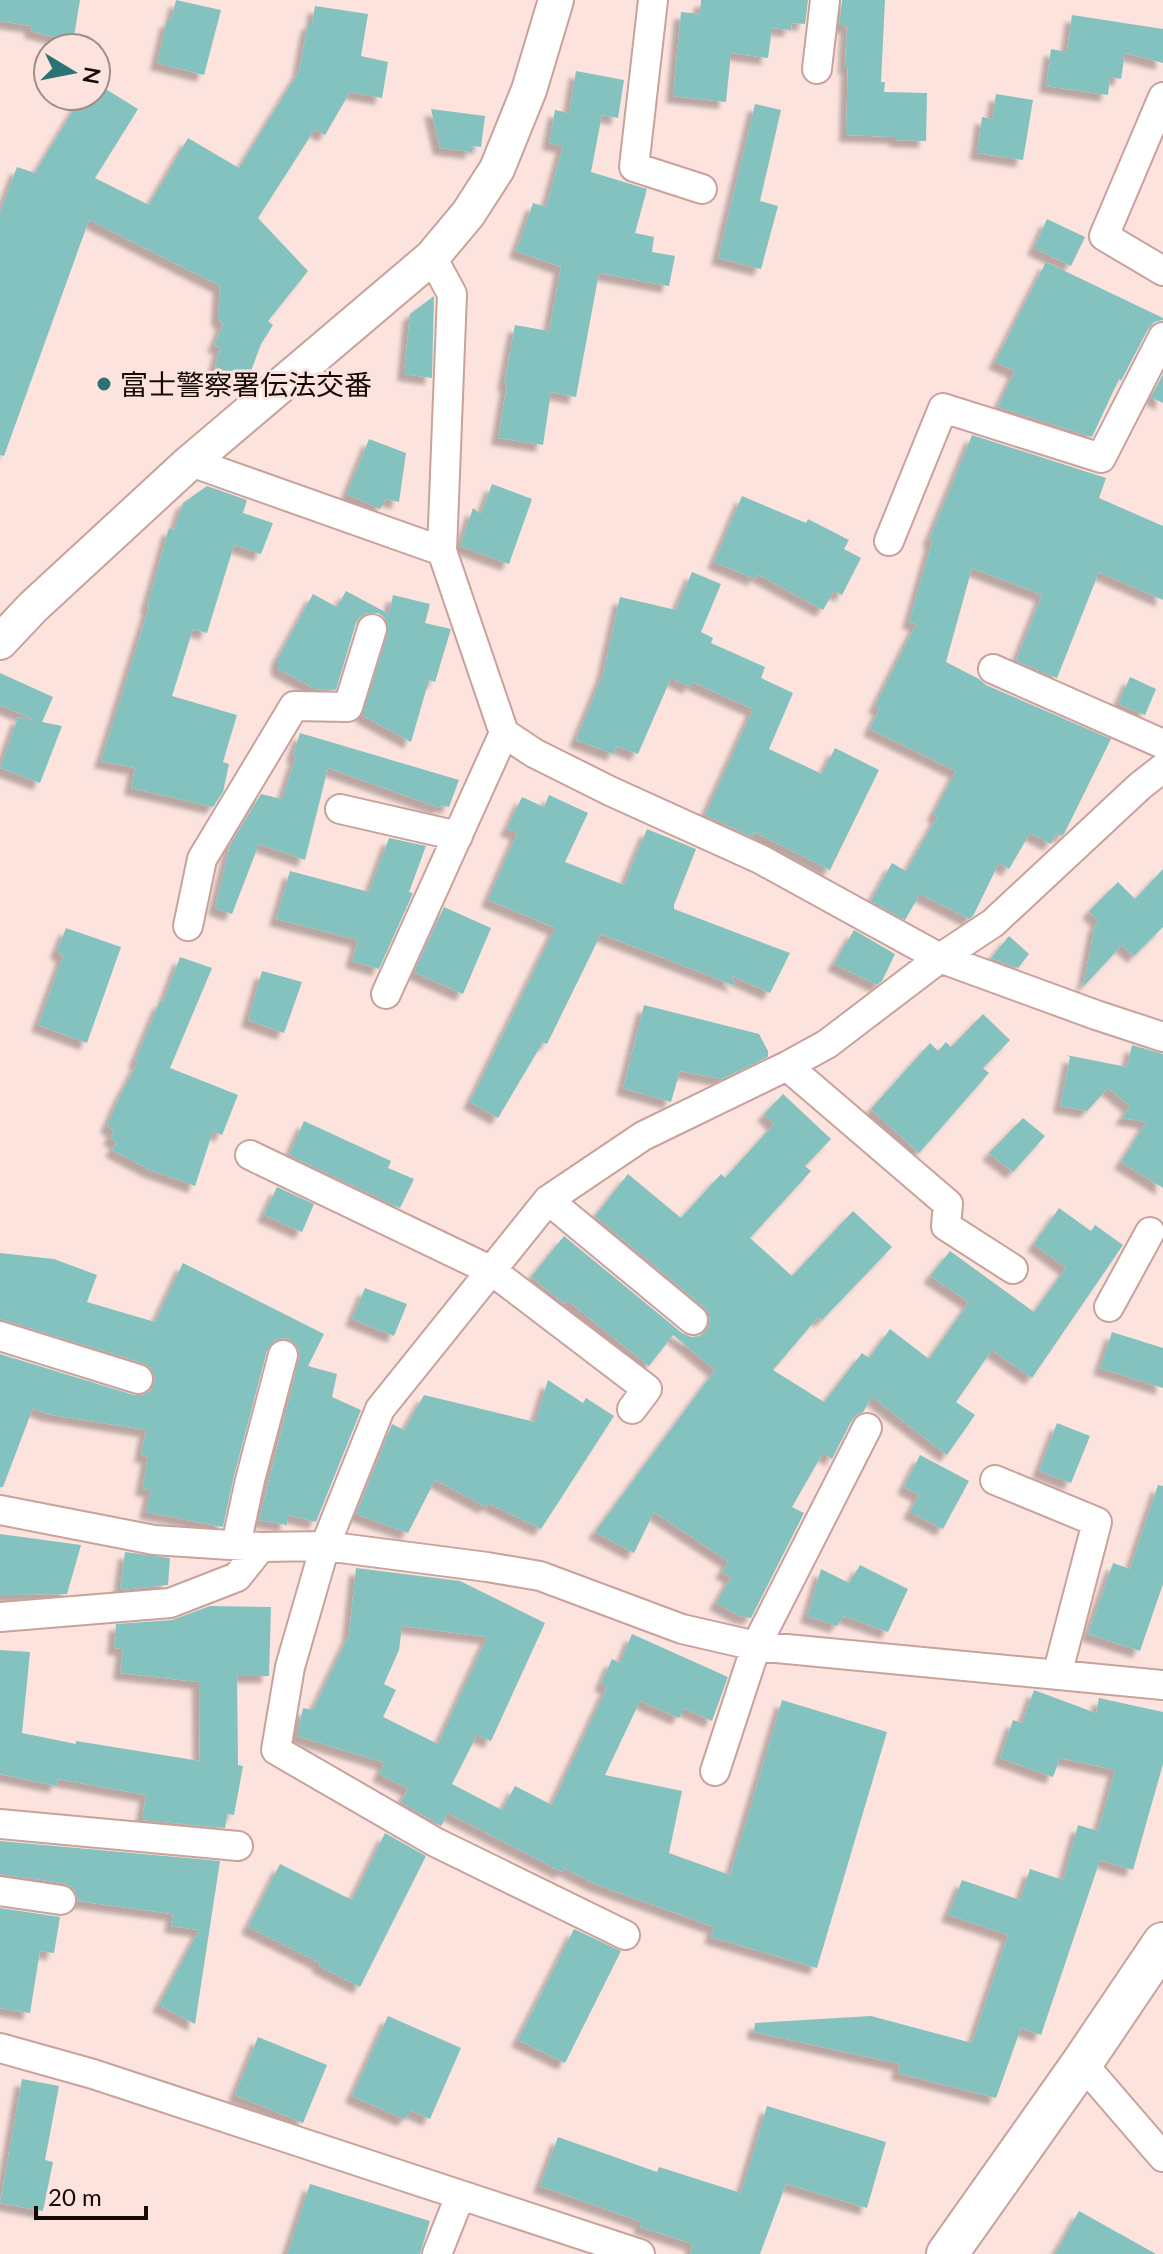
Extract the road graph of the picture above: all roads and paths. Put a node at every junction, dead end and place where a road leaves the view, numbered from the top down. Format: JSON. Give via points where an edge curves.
{"nodes":[{"id":1,"x":556,"y":0,"type":"edge"},
{"id":2,"x":653,"y":0,"type":"edge"},
{"id":3,"x":825,"y":0,"type":"edge"},
{"id":4,"x":817,"y":69,"type":"dead end"},
{"id":5,"x":1163,"y":97,"type":"edge"},
{"id":6,"x":702,"y":189,"type":"dead end"},
{"id":7,"x":432,"y":257,"type":"junction"},
{"id":8,"x":1163,"y":271,"type":"edge"},
{"id":9,"x":1163,"y":337,"type":"edge"},
{"id":10,"x":191,"y":462,"type":"junction"},
{"id":11,"x":889,"y":541,"type":"dead end"},
{"id":12,"x":442,"y":551,"type":"junction"},
{"id":13,"x":372,"y":629,"type":"dead end"},
{"id":14,"x":0,"y":642,"type":"edge"},
{"id":15,"x":993,"y":669,"type":"dead end"},
{"id":16,"x":504,"y":733,"type":"junction"},
{"id":17,"x":1163,"y":744,"type":"edge"},
{"id":18,"x":1163,"y":768,"type":"edge"},
{"id":19,"x":340,"y":809,"type":"dead end"},
{"id":20,"x":458,"y":836,"type":"junction"},
{"id":21,"x":188,"y":926,"type":"dead end"},
{"id":22,"x":940,"y":958,"type":"junction"},
{"id":23,"x":386,"y":994,"type":"dead end"},
{"id":24,"x":1163,"y":1037,"type":"edge"},
{"id":25,"x":787,"y":1066,"type":"junction"},
{"id":26,"x":250,"y":1155,"type":"dead end"},
{"id":27,"x":548,"y":1200,"type":"junction"},
{"id":28,"x":1150,"y":1232,"type":"dead end"},
{"id":29,"x":1013,"y":1269,"type":"dead end"},
{"id":30,"x":492,"y":1271,"type":"junction"},
{"id":31,"x":1109,"y":1307,"type":"dead end"},
{"id":32,"x":693,"y":1320,"type":"dead end"},
{"id":33,"x":0,"y":1336,"type":"edge"},
{"id":34,"x":283,"y":1355,"type":"dead end"},
{"id":35,"x":138,"y":1379,"type":"dead end"},
{"id":36,"x":632,"y":1409,"type":"dead end"},
{"id":37,"x":867,"y":1428,"type":"dead end"},
{"id":38,"x":995,"y":1480,"type":"dead end"},
{"id":39,"x":0,"y":1510,"type":"edge"},
{"id":40,"x":248,"y":1546,"type":"junction"},
{"id":41,"x":325,"y":1546,"type":"junction"},
{"id":42,"x":0,"y":1617,"type":"edge"},
{"id":43,"x":756,"y":1646,"type":"junction"},
{"id":44,"x":1057,"y":1675,"type":"junction"},
{"id":45,"x":1163,"y":1685,"type":"edge"},
{"id":46,"x":715,"y":1771,"type":"dead end"},
{"id":47,"x":0,"y":1824,"type":"edge"},
{"id":48,"x":238,"y":1846,"type":"dead end"},
{"id":49,"x":0,"y":1891,"type":"edge"},
{"id":50,"x":61,"y":1900,"type":"dead end"},
{"id":51,"x":625,"y":1935,"type":"dead end"},
{"id":52,"x":1163,"y":1943,"type":"edge"},
{"id":53,"x":0,"y":2048,"type":"edge"},
{"id":54,"x":1082,"y":2063,"type":"junction"},
{"id":55,"x":1163,"y":2157,"type":"edge"},
{"id":56,"x":460,"y":2196,"type":"junction"},
{"id":57,"x":437,"y":2254,"type":"edge"},
{"id":58,"x":640,"y":2254,"type":"edge"},
{"id":59,"x":947,"y":2254,"type":"edge"},
{"id":60,"x":970,"y":2254,"type":"edge"}],
"edges":[{"from":1,"to":7,"type":"street","via":[[529,90],[497,169]]},
{"from":2,"to":6,"type":"street","via":[[634,167]]},
{"from":3,"to":4,"type":"street"},
{"from":5,"to":8,"type":"street","via":[[1104,236]]},
{"from":7,"to":10,"type":"street"},
{"from":7,"to":12,"type":"street","via":[[452,294]]},
{"from":9,"to":11,"type":"street","via":[[1101,458],[943,408]]},
{"from":10,"to":12,"type":"street"},
{"from":10,"to":14,"type":"street"},
{"from":12,"to":16,"type":"street"},
{"from":13,"to":21,"type":"street","via":[[348,707],[294,706],[202,859]]},
{"from":15,"to":17,"type":"street"},
{"from":16,"to":20,"type":"street"},
{"from":16,"to":22,"type":"street","via":[[610,791],[760,859]]},
{"from":18,"to":22,"type":"street","via":[[993,923]]},
{"from":19,"to":20,"type":"street"},
{"from":20,"to":23,"type":"street"},
{"from":22,"to":24,"type":"street"},
{"from":22,"to":25,"type":"street","via":[[827,1044]]},
{"from":25,"to":27,"type":"street","via":[[643,1136]]},
{"from":25,"to":29,"type":"street","via":[[948,1204],[946,1226]]},
{"from":26,"to":30,"type":"street"},
{"from":27,"to":30,"type":"street"},
{"from":27,"to":32,"type":"street"},
{"from":28,"to":31,"type":"street"},
{"from":30,"to":36,"type":"street","via":[[647,1389]]},
{"from":30,"to":41,"type":"street","via":[[380,1409]]},
{"from":33,"to":35,"type":"street"},
{"from":34,"to":40,"type":"street","via":[[250,1480]]},
{"from":37,"to":43,"type":"street"},
{"from":38,"to":44,"type":"street","via":[[1097,1522]]},
{"from":39,"to":40,"type":"street","via":[[154,1540]]},
{"from":40,"to":41,"type":"street"},
{"from":40,"to":42,"type":"street","via":[[237,1577],[170,1603]]},
{"from":41,"to":43,"type":"street","via":[[540,1576],[682,1629]]},
{"from":41,"to":51,"type":"street","via":[[290,1667],[276,1750],[435,1842]]},
{"from":43,"to":44,"type":"street"},
{"from":43,"to":46,"type":"street"},
{"from":44,"to":45,"type":"street"},
{"from":47,"to":48,"type":"street"},
{"from":49,"to":50,"type":"street"},
{"from":52,"to":54,"type":"main road"},
{"from":53,"to":56,"type":"street"},
{"from":54,"to":55,"type":"street"},
{"from":54,"to":59,"type":"main road"},
{"from":54,"to":60,"type":"main road"},
{"from":56,"to":57,"type":"street"},
{"from":56,"to":58,"type":"street"}]}
